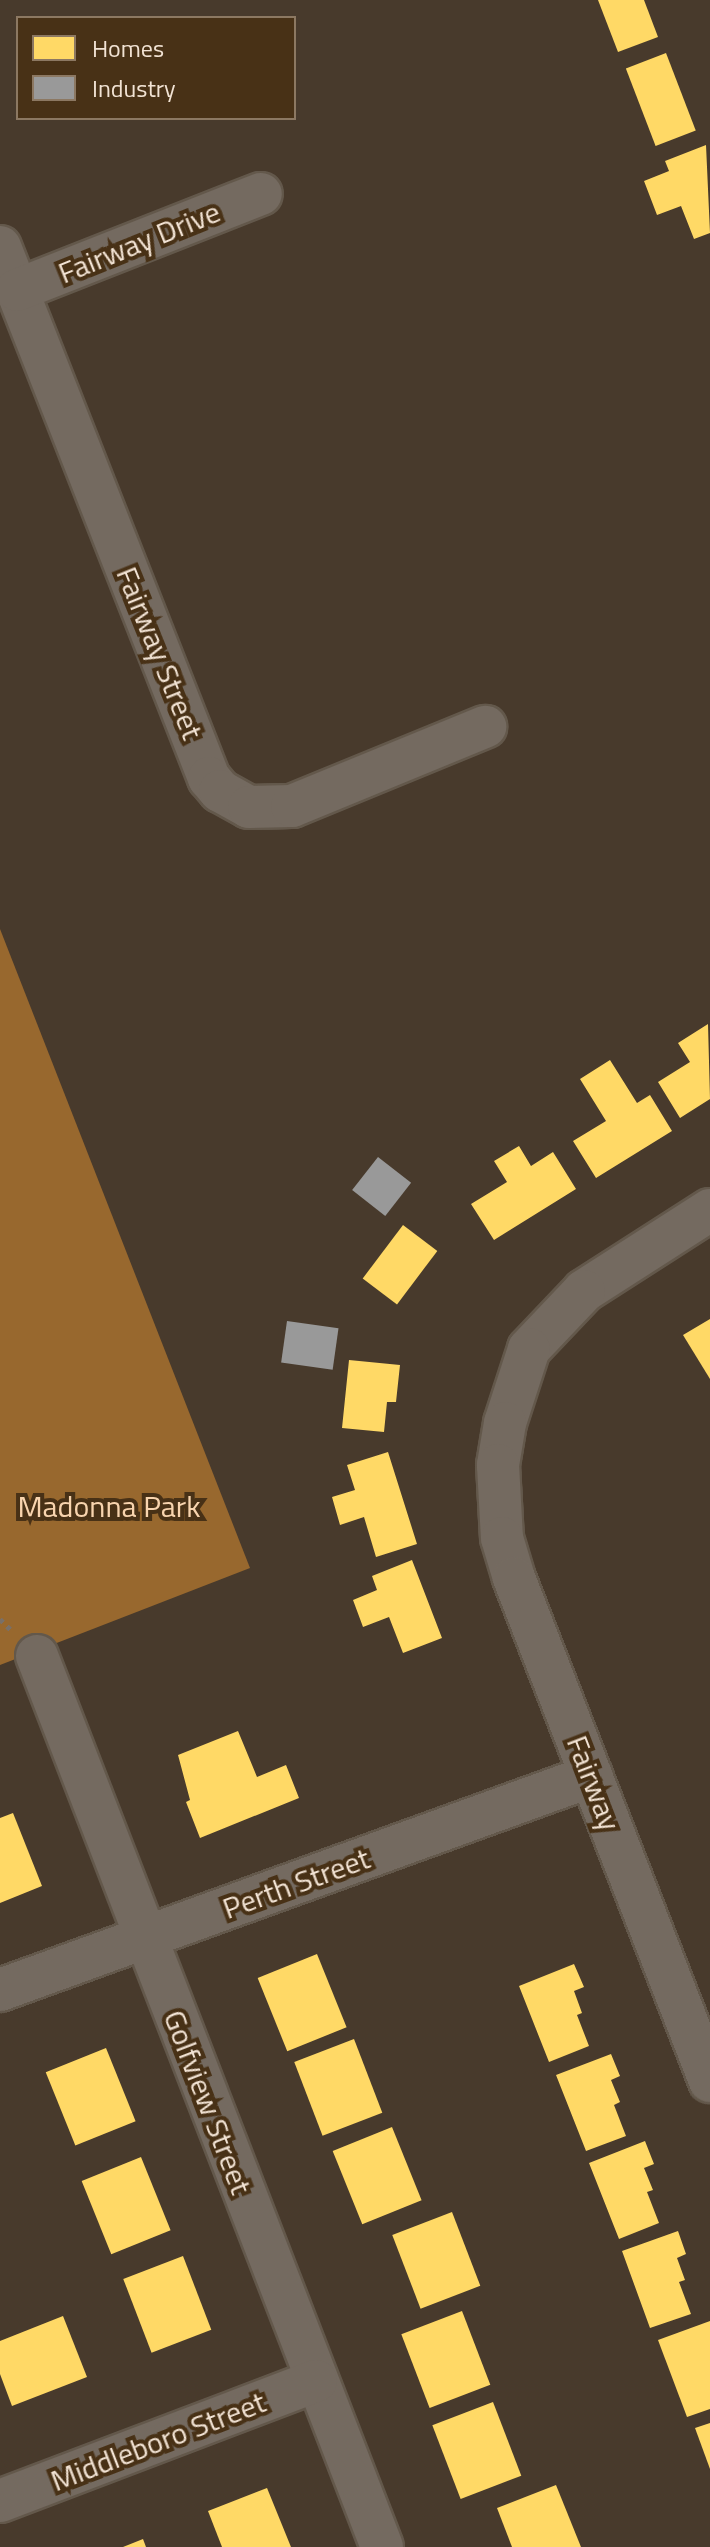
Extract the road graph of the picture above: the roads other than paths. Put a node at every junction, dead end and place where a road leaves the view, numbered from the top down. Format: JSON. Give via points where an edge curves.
{"nodes":[{"id":1,"x":261,"y":194,"type":"dead end"},
{"id":2,"x":0,"y":247,"type":"edge"},
{"id":3,"x":17,"y":290,"type":"junction"},
{"id":4,"x":485,"y":727,"type":"dead end"},
{"id":5,"x":710,"y":1210,"type":"edge"},
{"id":6,"x":37,"y":1656,"type":"dead end"},
{"id":7,"x":591,"y":1776,"type":"junction"},
{"id":8,"x":144,"y":1939,"type":"junction"},
{"id":9,"x":0,"y":1990,"type":"edge"},
{"id":10,"x":710,"y":2081,"type":"edge"},
{"id":11,"x":316,"y":2381,"type":"junction"},
{"id":12,"x":0,"y":2501,"type":"edge"},
{"id":13,"x":382,"y":2547,"type":"edge"}],
"edges":[{"from":1,"to":3,"type":"street","name":"Fairway Drive"},
{"from":2,"to":3,"type":"street","name":"Fairway Street"},
{"from":3,"to":4,"type":"street","name":"Fairway Street","via":[[209,778],[220,791],[249,807],[292,806]]},
{"from":5,"to":7,"type":"street","name":"Fairway","via":[[584,1291],[529,1349],[505,1423],[498,1481],[502,1538]]},
{"from":6,"to":8,"type":"street","name":"Golfview Street"},
{"from":7,"to":8,"type":"street","name":"Perth Street"},
{"from":7,"to":10,"type":"street","name":"Fairway"},
{"from":8,"to":9,"type":"street","name":"Perth Street"},
{"from":8,"to":11,"type":"street","name":"Golfview Street"},
{"from":11,"to":12,"type":"street","name":"Middleboro Street"},
{"from":11,"to":13,"type":"street","name":"Golfview Street"}]}
